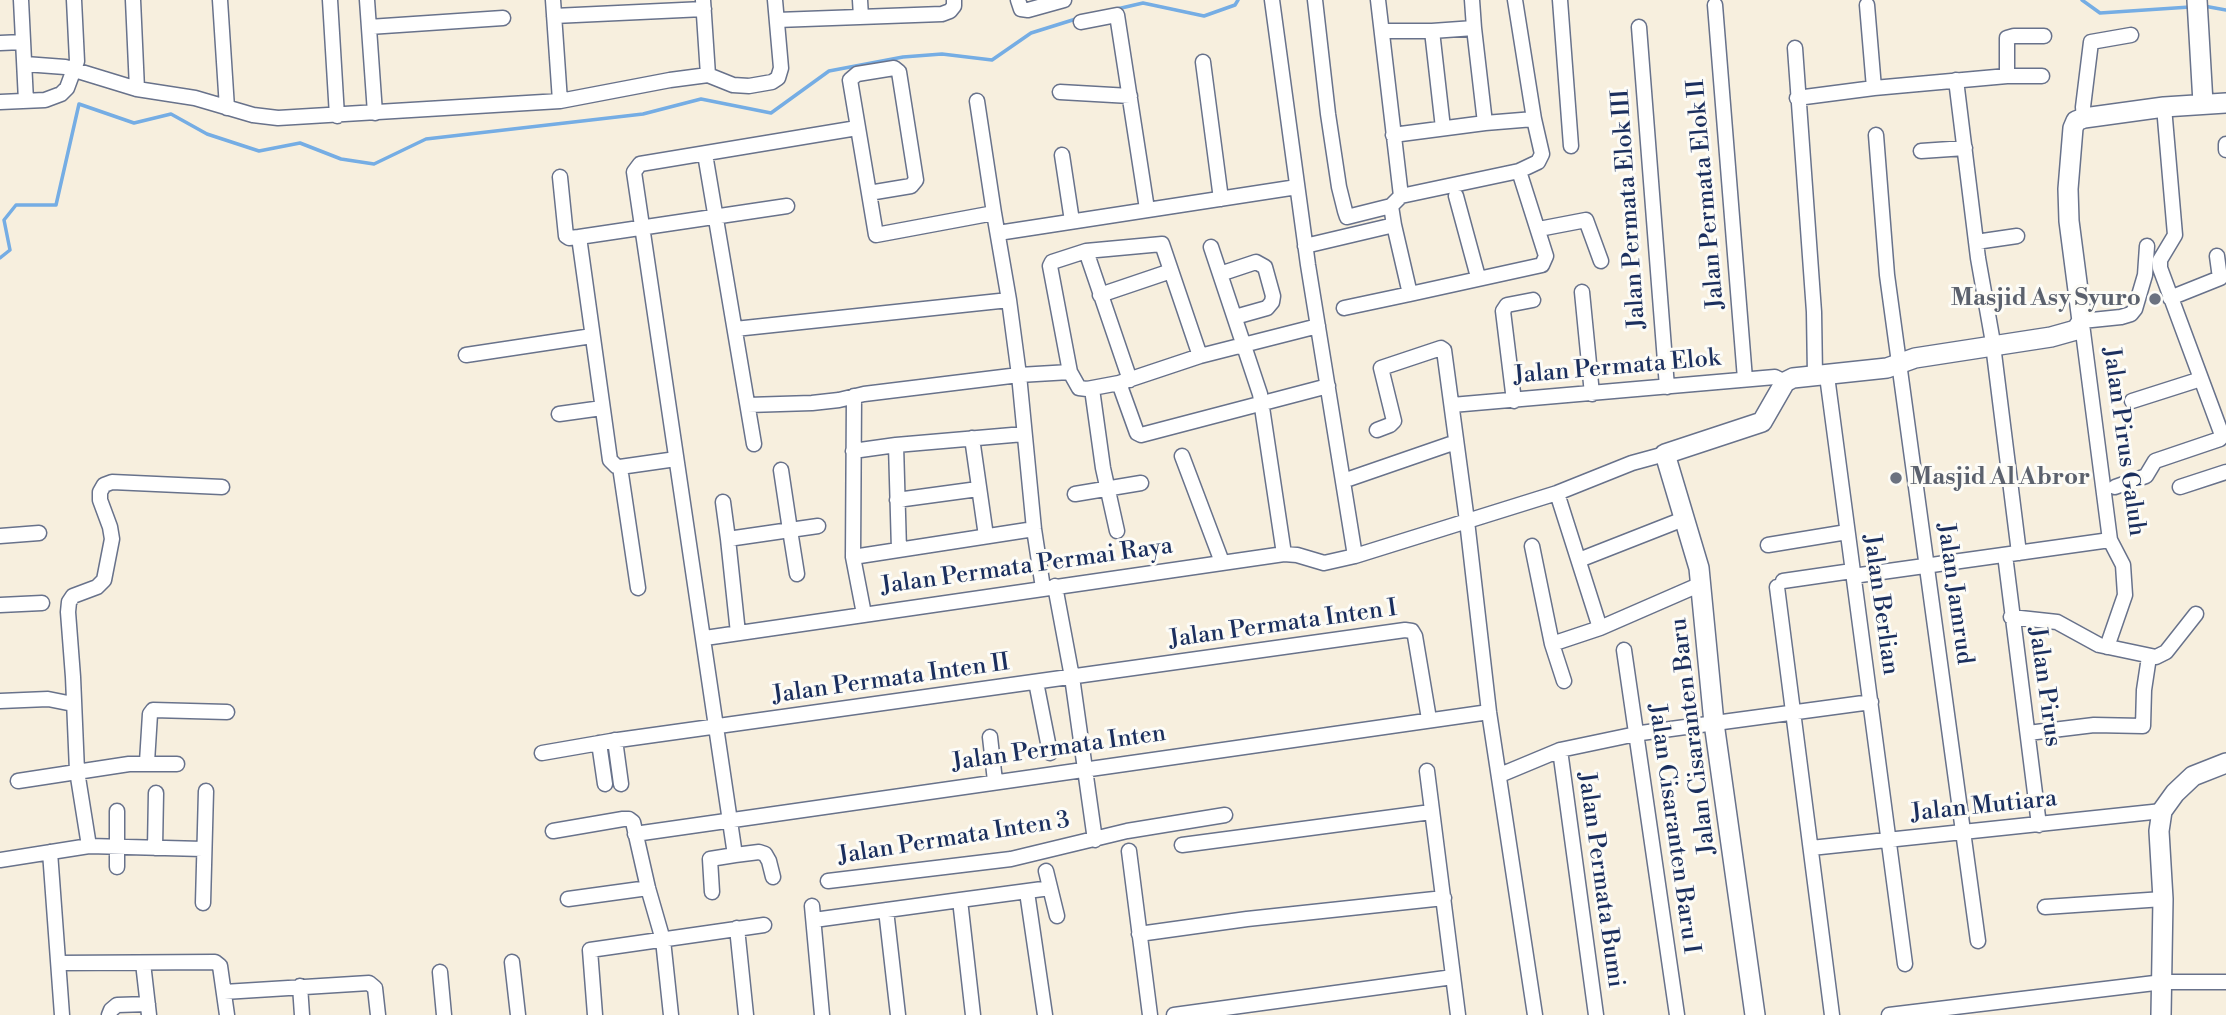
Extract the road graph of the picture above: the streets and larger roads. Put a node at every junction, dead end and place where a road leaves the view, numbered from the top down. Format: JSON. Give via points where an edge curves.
{"nodes":[{"id":1,"x":21,"y":0,"type":"edge"},
{"id":2,"x":74,"y":0,"type":"edge"},
{"id":3,"x":133,"y":0,"type":"edge"},
{"id":4,"x":220,"y":0,"type":"edge"},
{"id":5,"x":330,"y":0,"type":"edge"},
{"id":6,"x":367,"y":0,"type":"edge"},
{"id":7,"x":553,"y":0,"type":"edge"},
{"id":8,"x":775,"y":0,"type":"edge"},
{"id":9,"x":860,"y":0,"type":"edge"},
{"id":10,"x":954,"y":0,"type":"edge"},
{"id":11,"x":1064,"y":0,"type":"edge"},
{"id":12,"x":1272,"y":0,"type":"edge"},
{"id":13,"x":1315,"y":0,"type":"edge"},
{"id":14,"x":1378,"y":0,"type":"edge"},
{"id":15,"x":1472,"y":0,"type":"edge"},
{"id":16,"x":1515,"y":0,"type":"edge"},
{"id":17,"x":1560,"y":0,"type":"edge"},
{"id":18,"x":703,"y":4,"type":"edge"},
{"id":19,"x":1020,"y":4,"type":"edge"},
{"id":20,"x":1716,"y":5,"type":"dead end"},
{"id":21,"x":1867,"y":5,"type":"dead end"},
{"id":22,"x":2198,"y":9,"type":"edge"},
{"id":23,"x":554,"y":16,"type":"junction"},
{"id":24,"x":861,"y":17,"type":"junction"},
{"id":25,"x":503,"y":18,"type":"dead end"},
{"id":26,"x":777,"y":20,"type":"junction"},
{"id":27,"x":1081,"y":22,"type":"dead end"},
{"id":28,"x":369,"y":27,"type":"junction"},
{"id":29,"x":1639,"y":27,"type":"dead end"},
{"id":30,"x":1474,"y":28,"type":"junction"},
{"id":31,"x":1382,"y":31,"type":"junction"},
{"id":32,"x":1432,"y":31,"type":"junction"},
{"id":33,"x":2131,"y":34,"type":"dead end"},
{"id":34,"x":2044,"y":36,"type":"dead end"},
{"id":35,"x":23,"y":42,"type":"junction"},
{"id":36,"x":0,"y":43,"type":"edge"},
{"id":37,"x":1795,"y":48,"type":"dead end"},
{"id":38,"x":1203,"y":62,"type":"dead end"},
{"id":39,"x":25,"y":64,"type":"junction"},
{"id":40,"x":75,"y":70,"type":"junction"},
{"id":41,"x":708,"y":75,"type":"junction"},
{"id":42,"x":2007,"y":76,"type":"junction"},
{"id":43,"x":2042,"y":76,"type":"dead end"},
{"id":44,"x":1956,"y":80,"type":"junction"},
{"id":45,"x":1874,"y":88,"type":"junction"},
{"id":46,"x":137,"y":89,"type":"junction"},
{"id":47,"x":1060,"y":92,"type":"dead end"},
{"id":48,"x":1130,"y":96,"type":"junction"},
{"id":49,"x":1797,"y":98,"type":"junction"},
{"id":50,"x":26,"y":101,"type":"junction"},
{"id":51,"x":560,"y":101,"type":"junction"},
{"id":52,"x":977,"y":101,"type":"dead end"},
{"id":53,"x":0,"y":102,"type":"edge"},
{"id":54,"x":2203,"y":103,"type":"junction"},
{"id":55,"x":2226,"y":103,"type":"edge"},
{"id":56,"x":2164,"y":107,"type":"junction"},
{"id":57,"x":227,"y":108,"type":"junction"},
{"id":58,"x":375,"y":113,"type":"junction"},
{"id":59,"x":337,"y":116,"type":"junction"},
{"id":60,"x":2084,"y":118,"type":"junction"},
{"id":61,"x":1534,"y":119,"type":"junction"},
{"id":62,"x":1485,"y":123,"type":"junction"},
{"id":63,"x":856,"y":128,"type":"junction"},
{"id":64,"x":1443,"y":128,"type":"junction"},
{"id":65,"x":1393,"y":135,"type":"junction"},
{"id":66,"x":1876,"y":135,"type":"dead end"},
{"id":67,"x":2226,"y":144,"type":"edge"},
{"id":68,"x":1572,"y":146,"type":"dead end"},
{"id":69,"x":1965,"y":148,"type":"junction"},
{"id":70,"x":2226,"y":150,"type":"edge"},
{"id":71,"x":1921,"y":151,"type":"dead end"},
{"id":72,"x":705,"y":155,"type":"junction"},
{"id":73,"x":1062,"y":155,"type":"dead end"},
{"id":74,"x":1519,"y":171,"type":"junction"},
{"id":75,"x":560,"y":177,"type":"dead end"},
{"id":76,"x":1297,"y":187,"type":"junction"},
{"id":77,"x":869,"y":192,"type":"junction"},
{"id":78,"x":1456,"y":196,"type":"dead end"},
{"id":79,"x":1222,"y":199,"type":"junction"},
{"id":80,"x":1396,"y":201,"type":"junction"},
{"id":81,"x":787,"y":206,"type":"dead end"},
{"id":82,"x":1147,"y":209,"type":"junction"},
{"id":83,"x":994,"y":213,"type":"junction"},
{"id":84,"x":717,"y":215,"type":"junction"},
{"id":85,"x":1347,"y":217,"type":"junction"},
{"id":86,"x":1072,"y":221,"type":"junction"},
{"id":87,"x":1394,"y":225,"type":"junction"},
{"id":88,"x":642,"y":227,"type":"junction"},
{"id":89,"x":1538,"y":229,"type":"junction"},
{"id":90,"x":998,"y":233,"type":"junction"},
{"id":91,"x":2017,"y":236,"type":"dead end"},
{"id":92,"x":579,"y":237,"type":"junction"},
{"id":93,"x":1342,"y":237,"type":"junction"},
{"id":94,"x":1976,"y":242,"type":"junction"},
{"id":95,"x":1305,"y":246,"type":"junction"},
{"id":96,"x":2147,"y":246,"type":"dead end"},
{"id":97,"x":1210,"y":247,"type":"dead end"},
{"id":98,"x":1086,"y":251,"type":"junction"},
{"id":99,"x":2217,"y":256,"type":"dead end"},
{"id":100,"x":1601,"y":261,"type":"dead end"},
{"id":101,"x":1171,"y":271,"type":"junction"},
{"id":102,"x":1220,"y":274,"type":"junction"},
{"id":103,"x":1478,"y":277,"type":"junction"},
{"id":104,"x":1582,"y":292,"type":"dead end"},
{"id":105,"x":1409,"y":294,"type":"junction"},
{"id":106,"x":1100,"y":295,"type":"junction"},
{"id":107,"x":2170,"y":298,"type":"junction"},
{"id":108,"x":1009,"y":300,"type":"junction"},
{"id":109,"x":1533,"y":300,"type":"dead end"},
{"id":110,"x":1344,"y":308,"type":"dead end"},
{"id":111,"x":1235,"y":317,"type":"junction"},
{"id":112,"x":2082,"y":322,"type":"junction"},
{"id":113,"x":1318,"y":326,"type":"junction"},
{"id":114,"x":735,"y":329,"type":"junction"},
{"id":115,"x":592,"y":336,"type":"junction"},
{"id":116,"x":1244,"y":343,"type":"junction"},
{"id":117,"x":1993,"y":345,"type":"junction"},
{"id":118,"x":466,"y":355,"type":"dead end"},
{"id":119,"x":1200,"y":355,"type":"junction"},
{"id":120,"x":1899,"y":362,"type":"junction"},
{"id":121,"x":1070,"y":372,"type":"junction"},
{"id":122,"x":1018,"y":375,"type":"junction"},
{"id":123,"x":1821,"y":376,"type":"junction"},
{"id":124,"x":1745,"y":379,"type":"junction"},
{"id":125,"x":2201,"y":379,"type":"junction"},
{"id":126,"x":1125,"y":381,"type":"junction"},
{"id":127,"x":1786,"y":382,"type":"junction"},
{"id":128,"x":1328,"y":386,"type":"junction"},
{"id":129,"x":1667,"y":387,"type":"junction"},
{"id":130,"x":1092,"y":389,"type":"junction"},
{"id":131,"x":1592,"y":394,"type":"junction"},
{"id":132,"x":854,"y":396,"type":"junction"},
{"id":133,"x":1514,"y":401,"type":"junction"},
{"id":134,"x":2132,"y":401,"type":"dead end"},
{"id":135,"x":1261,"y":404,"type":"junction"},
{"id":136,"x":748,"y":405,"type":"junction"},
{"id":137,"x":1452,"y":405,"type":"junction"},
{"id":138,"x":602,"y":408,"type":"junction"},
{"id":139,"x":559,"y":414,"type":"dead end"},
{"id":140,"x":1377,"y":430,"type":"dead end"},
{"id":141,"x":1024,"y":434,"type":"junction"},
{"id":142,"x":972,"y":438,"type":"junction"},
{"id":143,"x":1456,"y":442,"type":"junction"},
{"id":144,"x":754,"y":444,"type":"dead end"},
{"id":145,"x":896,"y":445,"type":"junction"},
{"id":146,"x":853,"y":451,"type":"junction"},
{"id":147,"x":1665,"y":454,"type":"junction"},
{"id":148,"x":1182,"y":456,"type":"dead end"},
{"id":149,"x":676,"y":459,"type":"junction"},
{"id":150,"x":620,"y":467,"type":"junction"},
{"id":151,"x":780,"y":471,"type":"dead end"},
{"id":152,"x":2226,"y":472,"type":"edge"},
{"id":153,"x":1343,"y":481,"type":"junction"},
{"id":154,"x":1141,"y":483,"type":"dead end"},
{"id":155,"x":222,"y":487,"type":"dead end"},
{"id":156,"x":2115,"y":487,"type":"dead end"},
{"id":157,"x":2179,"y":487,"type":"dead end"},
{"id":158,"x":1107,"y":488,"type":"junction"},
{"id":159,"x":978,"y":489,"type":"junction"},
{"id":160,"x":1557,"y":493,"type":"junction"},
{"id":161,"x":1075,"y":494,"type":"dead end"},
{"id":162,"x":897,"y":500,"type":"junction"},
{"id":163,"x":723,"y":502,"type":"dead end"},
{"id":164,"x":1686,"y":518,"type":"junction"},
{"id":165,"x":1467,"y":521,"type":"junction"},
{"id":166,"x":818,"y":526,"type":"dead end"},
{"id":167,"x":1034,"y":529,"type":"junction"},
{"id":168,"x":790,"y":530,"type":"junction"},
{"id":169,"x":1117,"y":531,"type":"dead end"},
{"id":170,"x":1847,"y":532,"type":"junction"},
{"id":171,"x":39,"y":533,"type":"dead end"},
{"id":172,"x":0,"y":536,"type":"edge"},
{"id":173,"x":986,"y":536,"type":"junction"},
{"id":174,"x":728,"y":539,"type":"junction"},
{"id":175,"x":2110,"y":540,"type":"junction"},
{"id":176,"x":1768,"y":545,"type":"dead end"},
{"id":177,"x":1532,"y":546,"type":"dead end"},
{"id":178,"x":899,"y":550,"type":"junction"},
{"id":179,"x":1284,"y":554,"type":"junction"},
{"id":180,"x":2012,"y":554,"type":"junction"},
{"id":181,"x":1355,"y":556,"type":"junction"},
{"id":182,"x":853,"y":557,"type":"junction"},
{"id":183,"x":1578,"y":560,"type":"junction"},
{"id":184,"x":1222,"y":562,"type":"junction"},
{"id":185,"x":1927,"y":566,"type":"junction"},
{"id":186,"x":797,"y":574,"type":"dead end"},
{"id":187,"x":1852,"y":574,"type":"junction"},
{"id":188,"x":1701,"y":584,"type":"junction"},
{"id":189,"x":1049,"y":587,"type":"junction"},
{"id":190,"x":638,"y":588,"type":"dead end"},
{"id":191,"x":42,"y":603,"type":"dead end"},
{"id":192,"x":0,"y":605,"type":"edge"},
{"id":193,"x":864,"y":614,"type":"junction"},
{"id":194,"x":2196,"y":614,"type":"dead end"},
{"id":195,"x":2011,"y":617,"type":"junction"},
{"id":196,"x":1600,"y":628,"type":"junction"},
{"id":197,"x":738,"y":633,"type":"junction"},
{"id":198,"x":705,"y":638,"type":"junction"},
{"id":199,"x":1552,"y":644,"type":"junction"},
{"id":200,"x":2106,"y":647,"type":"junction"},
{"id":201,"x":1624,"y":650,"type":"dead end"},
{"id":202,"x":2148,"y":657,"type":"junction"},
{"id":203,"x":1072,"y":677,"type":"junction"},
{"id":204,"x":1564,"y":681,"type":"dead end"},
{"id":205,"x":1036,"y":682,"type":"junction"},
{"id":206,"x":0,"y":701,"type":"edge"},
{"id":207,"x":1871,"y":702,"type":"junction"},
{"id":208,"x":73,"y":704,"type":"junction"},
{"id":209,"x":1793,"y":711,"type":"junction"},
{"id":210,"x":227,"y":712,"type":"dead end"},
{"id":211,"x":1489,"y":712,"type":"junction"},
{"id":212,"x":1429,"y":719,"type":"junction"},
{"id":213,"x":1714,"y":723,"type":"junction"},
{"id":214,"x":716,"y":727,"type":"junction"},
{"id":215,"x":2028,"y":733,"type":"junction"},
{"id":216,"x":1636,"y":734,"type":"junction"},
{"id":217,"x":990,"y":737,"type":"dead end"},
{"id":218,"x":615,"y":740,"type":"junction"},
{"id":219,"x":599,"y":743,"type":"junction"},
{"id":220,"x":1560,"y":750,"type":"junction"},
{"id":221,"x":542,"y":753,"type":"dead end"},
{"id":222,"x":1050,"y":753,"type":"dead end"},
{"id":223,"x":147,"y":762,"type":"junction"},
{"id":224,"x":177,"y":764,"type":"dead end"},
{"id":225,"x":2226,"y":764,"type":"edge"},
{"id":226,"x":1085,"y":768,"type":"junction"},
{"id":227,"x":77,"y":771,"type":"junction"},
{"id":228,"x":1427,"y":771,"type":"dead end"},
{"id":229,"x":1500,"y":775,"type":"junction"},
{"id":230,"x":18,"y":780,"type":"dead end"},
{"id":231,"x":995,"y":781,"type":"junction"},
{"id":232,"x":605,"y":784,"type":"dead end"},
{"id":233,"x":621,"y":784,"type":"dead end"},
{"id":234,"x":206,"y":791,"type":"dead end"},
{"id":235,"x":156,"y":793,"type":"dead end"},
{"id":236,"x":117,"y":811,"type":"dead end"},
{"id":237,"x":1432,"y":811,"type":"junction"},
{"id":238,"x":2162,"y":811,"type":"junction"},
{"id":239,"x":1225,"y":815,"type":"dead end"},
{"id":240,"x":730,"y":819,"type":"junction"},
{"id":241,"x":2039,"y":825,"type":"junction"},
{"id":242,"x":553,"y":831,"type":"dead end"},
{"id":243,"x":1963,"y":832,"type":"junction"},
{"id":244,"x":635,"y":834,"type":"junction"},
{"id":245,"x":1889,"y":840,"type":"junction"},
{"id":246,"x":1095,"y":841,"type":"junction"},
{"id":247,"x":1182,"y":845,"type":"dead end"},
{"id":248,"x":89,"y":846,"type":"junction"},
{"id":249,"x":117,"y":847,"type":"junction"},
{"id":250,"x":155,"y":848,"type":"junction"},
{"id":251,"x":1811,"y":848,"type":"junction"},
{"id":252,"x":203,"y":849,"type":"junction"},
{"id":253,"x":1129,"y":851,"type":"dead end"},
{"id":254,"x":50,"y":852,"type":"junction"},
{"id":255,"x":735,"y":855,"type":"junction"},
{"id":256,"x":0,"y":860,"type":"edge"},
{"id":257,"x":117,"y":867,"type":"dead end"},
{"id":258,"x":1046,"y":871,"type":"dead end"},
{"id":259,"x":773,"y":877,"type":"dead end"},
{"id":260,"x":828,"y":881,"type":"dead end"},
{"id":261,"x":648,"y":888,"type":"junction"},
{"id":262,"x":1050,"y":888,"type":"junction"},
{"id":263,"x":712,"y":892,"type":"dead end"},
{"id":264,"x":1027,"y":892,"type":"junction"},
{"id":265,"x":1444,"y":898,"type":"junction"},
{"id":266,"x":2163,"y":899,"type":"junction"},
{"id":267,"x":568,"y":900,"type":"dead end"},
{"id":268,"x":960,"y":900,"type":"junction"},
{"id":269,"x":203,"y":903,"type":"dead end"},
{"id":270,"x":2045,"y":907,"type":"dead end"},
{"id":271,"x":886,"y":910,"type":"junction"},
{"id":272,"x":1057,"y":916,"type":"dead end"},
{"id":273,"x":764,"y":925,"type":"dead end"},
{"id":274,"x":737,"y":928,"type":"junction"},
{"id":275,"x":1139,"y":934,"type":"junction"},
{"id":276,"x":663,"y":940,"type":"junction"},
{"id":277,"x":1978,"y":941,"type":"dead end"},
{"id":278,"x":512,"y":962,"type":"dead end"},
{"id":279,"x":59,"y":963,"type":"junction"},
{"id":280,"x":143,"y":963,"type":"junction"},
{"id":281,"x":1905,"y":964,"type":"dead end"},
{"id":282,"x":440,"y":972,"type":"dead end"},
{"id":283,"x":1454,"y":977,"type":"junction"},
{"id":284,"x":2163,"y":982,"type":"junction"},
{"id":285,"x":2226,"y":982,"type":"edge"},
{"id":286,"x":300,"y":986,"type":"junction"},
{"id":287,"x":224,"y":992,"type":"junction"},
{"id":288,"x":149,"y":1009,"type":"edge"},
{"id":289,"x":62,"y":1015,"type":"edge"},
{"id":290,"x":109,"y":1015,"type":"edge"},
{"id":291,"x":227,"y":1015,"type":"edge"},
{"id":292,"x":302,"y":1015,"type":"edge"},
{"id":293,"x":378,"y":1015,"type":"edge"},
{"id":294,"x":444,"y":1015,"type":"edge"},
{"id":295,"x":518,"y":1015,"type":"edge"},
{"id":296,"x":595,"y":1015,"type":"edge"},
{"id":297,"x":670,"y":1015,"type":"edge"},
{"id":298,"x":746,"y":1015,"type":"edge"},
{"id":299,"x":822,"y":1015,"type":"edge"},
{"id":300,"x":898,"y":1015,"type":"edge"},
{"id":301,"x":973,"y":1015,"type":"edge"},
{"id":302,"x":1045,"y":1015,"type":"edge"},
{"id":303,"x":1150,"y":1015,"type":"edge"},
{"id":304,"x":1174,"y":1015,"type":"edge"},
{"id":305,"x":1458,"y":1015,"type":"edge"},
{"id":306,"x":1535,"y":1015,"type":"edge"},
{"id":307,"x":1596,"y":1015,"type":"edge"},
{"id":308,"x":1677,"y":1015,"type":"edge"},
{"id":309,"x":1755,"y":1015,"type":"edge"},
{"id":310,"x":1832,"y":1015,"type":"edge"},
{"id":311,"x":1889,"y":1015,"type":"edge"},
{"id":312,"x":2161,"y":1015,"type":"edge"}],
"edges":[{"from":1,"to":35,"type":"street"},
{"from":2,"to":40,"type":"street"},
{"from":3,"to":46,"type":"street"},
{"from":4,"to":57,"type":"street"},
{"from":5,"to":59,"type":"street"},
{"from":6,"to":28,"type":"street"},
{"from":7,"to":23,"type":"street"},
{"from":8,"to":26,"type":"street"},
{"from":9,"to":24,"type":"street"},
{"from":10,"to":24,"type":"street","via":[[950,11],[942,13]]},
{"from":11,"to":19,"type":"street","via":[[1028,10]]},
{"from":12,"to":76,"type":"street"},
{"from":13,"to":85,"type":"street","via":[[1339,187]]},
{"from":14,"to":31,"type":"street"},
{"from":15,"to":30,"type":"street"},
{"from":16,"to":61,"type":"street"},
{"from":17,"to":68,"type":"street"},
{"from":18,"to":23,"type":"street"},
{"from":18,"to":41,"type":"street"},
{"from":20,"to":124,"type":"street","name":"Jalan Permata Elok II"},
{"from":21,"to":45,"type":"street"},
{"from":22,"to":54,"type":"street"},
{"from":23,"to":51,"type":"street"},
{"from":24,"to":26,"type":"street"},
{"from":25,"to":28,"type":"street"},
{"from":26,"to":41,"type":"street","via":[[778,78],[749,86]]},
{"from":27,"to":48,"type":"street","via":[[1118,15]]},
{"from":28,"to":58,"type":"street"},
{"from":29,"to":129,"type":"street","name":"Jalan Permata Elok III"},
{"from":30,"to":32,"type":"street"},
{"from":30,"to":62,"type":"street"},
{"from":31,"to":32,"type":"street"},
{"from":31,"to":65,"type":"street"},
{"from":32,"to":64,"type":"street"},
{"from":33,"to":60,"type":"street","via":[[2091,42]]},
{"from":34,"to":42,"type":"street","via":[[2007,38]]},
{"from":35,"to":36,"type":"street"},
{"from":35,"to":39,"type":"street"},
{"from":37,"to":49,"type":"street","name":"Jalan Berlian"},
{"from":38,"to":79,"type":"street"},
{"from":39,"to":40,"type":"street"},
{"from":39,"to":50,"type":"street"},
{"from":40,"to":46,"type":"street"},
{"from":40,"to":50,"type":"street","via":[[61,94]]},
{"from":41,"to":51,"type":"street"},
{"from":42,"to":43,"type":"street"},
{"from":42,"to":44,"type":"street"},
{"from":44,"to":45,"type":"street"},
{"from":44,"to":69,"type":"street","name":"Jalan Pirus"},
{"from":45,"to":49,"type":"street"},
{"from":46,"to":57,"type":"street"},
{"from":47,"to":48,"type":"street"},
{"from":48,"to":82,"type":"street"},
{"from":49,"to":123,"type":"street","name":"Jalan Berlian"},
{"from":50,"to":53,"type":"street"},
{"from":51,"to":58,"type":"street"},
{"from":52,"to":83,"type":"street"},
{"from":54,"to":55,"type":"street"},
{"from":54,"to":56,"type":"street"},
{"from":56,"to":60,"type":"street"},
{"from":56,"to":107,"type":"street","via":[[2175,235],[2160,268]]},
{"from":57,"to":59,"type":"street","via":[[278,118]]},
{"from":58,"to":59,"type":"street"},
{"from":60,"to":112,"type":"street","via":[[2073,128],[2068,189]]},
{"from":61,"to":62,"type":"street"},
{"from":61,"to":74,"type":"street","via":[[1542,154],[1538,162]]},
{"from":62,"to":64,"type":"street"},
{"from":63,"to":72,"type":"street"},
{"from":63,"to":77,"type":"street"},
{"from":63,"to":77,"type":"street","via":[[850,80],[856,74],[894,68],[900,72],[916,180],[911,186]]},
{"from":64,"to":65,"type":"street"},
{"from":65,"to":80,"type":"street"},
{"from":66,"to":120,"type":"street","name":"Jalan Jamrud"},
{"from":67,"to":70,"type":"street"},
{"from":69,"to":71,"type":"street"},
{"from":69,"to":94,"type":"street","name":"Jalan Pirus"},
{"from":72,"to":84,"type":"street"},
{"from":72,"to":88,"type":"street","via":[[637,167]]},
{"from":73,"to":86,"type":"street"},
{"from":74,"to":80,"type":"street"},
{"from":74,"to":89,"type":"street"},
{"from":75,"to":92,"type":"street","via":[[566,236]]},
{"from":76,"to":79,"type":"street"},
{"from":76,"to":95,"type":"street"},
{"from":77,"to":83,"type":"street","via":[[876,235]]},
{"from":78,"to":103,"type":"street"},
{"from":79,"to":82,"type":"street"},
{"from":80,"to":85,"type":"street"},
{"from":80,"to":87,"type":"street"},
{"from":81,"to":84,"type":"street"},
{"from":82,"to":86,"type":"street"},
{"from":83,"to":90,"type":"street"},
{"from":84,"to":88,"type":"street"},
{"from":84,"to":114,"type":"street"},
{"from":85,"to":93,"type":"street"},
{"from":86,"to":90,"type":"street"},
{"from":87,"to":93,"type":"street"},
{"from":87,"to":105,"type":"street"},
{"from":88,"to":92,"type":"street"},
{"from":88,"to":149,"type":"street"},
{"from":89,"to":100,"type":"street","via":[[1586,220]]},
{"from":89,"to":103,"type":"street","via":[[1546,256],[1542,265]]},
{"from":90,"to":108,"type":"street"},
{"from":91,"to":94,"type":"street"},
{"from":92,"to":115,"type":"street"},
{"from":93,"to":95,"type":"street"},
{"from":94,"to":117,"type":"street","name":"Jalan Pirus"},
{"from":95,"to":113,"type":"street"},
{"from":96,"to":112,"type":"street","via":[[2145,275],[2131,314]]},
{"from":97,"to":102,"type":"street"},
{"from":98,"to":101,"type":"street","via":[[1159,243]]},
{"from":98,"to":106,"type":"street"},
{"from":98,"to":121,"type":"street","via":[[1055,259],[1050,266]]},
{"from":99,"to":107,"type":"street","via":[[2221,278]]},
{"from":101,"to":106,"type":"street"},
{"from":101,"to":119,"type":"street"},
{"from":102,"to":111,"type":"street"},
{"from":102,"to":111,"type":"street","via":[[1256,262],[1265,267],[1272,302],[1267,308]]},
{"from":103,"to":105,"type":"street"},
{"from":104,"to":131,"type":"street"},
{"from":105,"to":110,"type":"street"},
{"from":106,"to":126,"type":"street"},
{"from":107,"to":125,"type":"street"},
{"from":108,"to":114,"type":"street"},
{"from":108,"to":122,"type":"street"},
{"from":109,"to":133,"type":"street","via":[[1507,305],[1503,311]]},
{"from":111,"to":116,"type":"street"},
{"from":112,"to":117,"type":"street","via":[[2064,334]]},
{"from":112,"to":175,"type":"street","name":"Jalan Pirus Galuh"},
{"from":113,"to":116,"type":"street"},
{"from":113,"to":128,"type":"street"},
{"from":114,"to":136,"type":"street"},
{"from":115,"to":118,"type":"street"},
{"from":115,"to":138,"type":"street"},
{"from":116,"to":119,"type":"street"},
{"from":116,"to":135,"type":"street"},
{"from":117,"to":120,"type":"street"},
{"from":117,"to":180,"type":"street","name":"Jalan Pirus"},
{"from":119,"to":126,"type":"street"},
{"from":120,"to":123,"type":"street","via":[[1887,368]]},
{"from":120,"to":185,"type":"street","name":"Jalan Jamrud"},
{"from":121,"to":122,"type":"street"},
{"from":121,"to":130,"type":"street","via":[[1079,388]]},
{"from":122,"to":132,"type":"street"},
{"from":122,"to":141,"type":"street"},
{"from":123,"to":127,"type":"street"},
{"from":123,"to":170,"type":"street","name":"Jalan Berlian"},
{"from":124,"to":127,"type":"street","name":"Jalan Permata Elok","via":[[1775,377]]},
{"from":124,"to":129,"type":"street","name":"Jalan Permata Elok"},
{"from":125,"to":134,"type":"street"},
{"from":125,"to":156,"type":"street","via":[[2222,438],[2155,461],[2146,476]]},
{"from":126,"to":130,"type":"street"},
{"from":126,"to":135,"type":"street","via":[[1141,435]]},
{"from":127,"to":147,"type":"street","via":[[1762,422]]},
{"from":128,"to":135,"type":"street"},
{"from":128,"to":153,"type":"street"},
{"from":129,"to":131,"type":"street","name":"Jalan Permata Elok"},
{"from":130,"to":158,"type":"street"},
{"from":131,"to":133,"type":"street","name":"Jalan Permata Elok"},
{"from":132,"to":136,"type":"street"},
{"from":132,"to":146,"type":"street"},
{"from":133,"to":137,"type":"street","name":"Jalan Permata Elok"},
{"from":135,"to":179,"type":"street"},
{"from":136,"to":144,"type":"street"},
{"from":137,"to":140,"type":"street","via":[[1444,350],[1438,347],[1381,368],[1394,421]]},
{"from":137,"to":143,"type":"street"},
{"from":138,"to":139,"type":"street"},
{"from":138,"to":150,"type":"street","via":[[610,460]]},
{"from":141,"to":142,"type":"street"},
{"from":141,"to":167,"type":"street"},
{"from":142,"to":145,"type":"street"},
{"from":142,"to":159,"type":"street"},
{"from":143,"to":153,"type":"street"},
{"from":143,"to":165,"type":"street"},
{"from":145,"to":146,"type":"street"},
{"from":145,"to":162,"type":"street"},
{"from":146,"to":182,"type":"street"},
{"from":147,"to":160,"type":"street","name":"Jalan Permata Permai Raya"},
{"from":147,"to":164,"type":"street","name":"Jalan Cisaranten Baru"},
{"from":148,"to":184,"type":"street"},
{"from":149,"to":150,"type":"street"},
{"from":149,"to":198,"type":"street"},
{"from":150,"to":190,"type":"street"},
{"from":151,"to":168,"type":"street"},
{"from":152,"to":157,"type":"street"},
{"from":153,"to":181,"type":"street"},
{"from":154,"to":158,"type":"street"},
{"from":155,"to":208,"type":"street","via":[[104,485],[100,500],[112,539],[104,580],[69,602]]},
{"from":158,"to":161,"type":"street"},
{"from":158,"to":169,"type":"street"},
{"from":159,"to":162,"type":"street"},
{"from":159,"to":173,"type":"street"},
{"from":160,"to":165,"type":"street","name":"Jalan Permata Permai Raya"},
{"from":160,"to":183,"type":"street"},
{"from":162,"to":178,"type":"street"},
{"from":163,"to":174,"type":"street"},
{"from":164,"to":183,"type":"street"},
{"from":164,"to":188,"type":"street","name":"Jalan Cisaranten Baru"},
{"from":165,"to":181,"type":"street","name":"Jalan Permata Permai Raya"},
{"from":165,"to":211,"type":"street"},
{"from":166,"to":168,"type":"street"},
{"from":167,"to":173,"type":"street"},
{"from":167,"to":189,"type":"street"},
{"from":168,"to":174,"type":"street"},
{"from":168,"to":186,"type":"street"},
{"from":170,"to":176,"type":"street"},
{"from":170,"to":187,"type":"street","name":"Jalan Berlian"},
{"from":171,"to":172,"type":"street"},
{"from":173,"to":178,"type":"street"},
{"from":174,"to":197,"type":"street"},
{"from":175,"to":180,"type":"street"},
{"from":175,"to":200,"type":"street","name":"Jalan Pirus Galuh","via":[[2123,565],[2124,595]]},
{"from":177,"to":199,"type":"street"},
{"from":178,"to":182,"type":"street"},
{"from":179,"to":181,"type":"street","name":"Jalan Permata Permai Raya","via":[[1324,563]]},
{"from":179,"to":184,"type":"street","name":"Jalan Permata Permai Raya"},
{"from":180,"to":185,"type":"street"},
{"from":180,"to":195,"type":"street","name":"Jalan Pirus"},
{"from":182,"to":193,"type":"street"},
{"from":183,"to":196,"type":"street"},
{"from":184,"to":189,"type":"street","name":"Jalan Permata Permai Raya"},
{"from":185,"to":187,"type":"street"},
{"from":185,"to":243,"type":"street","name":"Jalan Jamrud"},
{"from":187,"to":207,"type":"street","name":"Jalan Berlian"},
{"from":187,"to":209,"type":"street","via":[[1780,584]]},
{"from":188,"to":196,"type":"street"},
{"from":188,"to":213,"type":"street","name":"Jalan Cisaranten Baru"},
{"from":189,"to":193,"type":"street","name":"Jalan Permata Permai Raya"},
{"from":189,"to":203,"type":"street"},
{"from":191,"to":192,"type":"street"},
{"from":193,"to":197,"type":"street","name":"Jalan Permata Permai Raya"},
{"from":194,"to":202,"type":"street","via":[[2166,652]]},
{"from":195,"to":200,"type":"street","via":[[2057,622]]},
{"from":195,"to":215,"type":"street","name":"Jalan Pirus"},
{"from":196,"to":199,"type":"street"},
{"from":197,"to":198,"type":"street","name":"Jalan Permata Permai Raya"},
{"from":198,"to":214,"type":"street"},
{"from":199,"to":204,"type":"street"},
{"from":200,"to":202,"type":"street"},
{"from":201,"to":216,"type":"street","name":"Jalan Cisaranten Baru I"},
{"from":202,"to":215,"type":"street","via":[[2143,726],[2094,725]]},
{"from":203,"to":205,"type":"street","name":"Jalan Permata Inten II"},
{"from":203,"to":212,"type":"street","name":"Jalan Permata Inten I","via":[[1405,630],[1415,636]]},
{"from":203,"to":226,"type":"street"},
{"from":205,"to":214,"type":"street","name":"Jalan Permata Inten II"},
{"from":205,"to":222,"type":"street"},
{"from":206,"to":208,"type":"street","via":[[48,699]]},
{"from":207,"to":209,"type":"street"},
{"from":207,"to":245,"type":"street","name":"Jalan Berlian"},
{"from":208,"to":227,"type":"street"},
{"from":209,"to":213,"type":"street"},
{"from":209,"to":251,"type":"street"},
{"from":210,"to":223,"type":"street","via":[[153,710]]},
{"from":211,"to":212,"type":"street","name":"Jalan Permata Inten"},
{"from":211,"to":229,"type":"street"},
{"from":212,"to":226,"type":"street","name":"Jalan Permata Inten"},
{"from":213,"to":216,"type":"street"},
{"from":213,"to":309,"type":"street","name":"Jalan Cisaranten Baru"},
{"from":214,"to":218,"type":"street","name":"Jalan Permata Inten II"},
{"from":214,"to":240,"type":"street"},
{"from":215,"to":241,"type":"street","name":"Jalan Pirus"},
{"from":216,"to":220,"type":"street"},
{"from":216,"to":308,"type":"street","name":"Jalan Cisaranten Baru I"},
{"from":217,"to":231,"type":"street"},
{"from":218,"to":219,"type":"street","name":"Jalan Permata Inten II"},
{"from":218,"to":233,"type":"street"},
{"from":219,"to":221,"type":"street","name":"Jalan Permata Inten II"},
{"from":219,"to":232,"type":"street"},
{"from":220,"to":229,"type":"street"},
{"from":220,"to":307,"type":"street","name":"Jalan Permata Bumi"},
{"from":223,"to":224,"type":"street"},
{"from":223,"to":227,"type":"street"},
{"from":225,"to":238,"type":"street","via":[[2193,776]]},
{"from":226,"to":231,"type":"street","name":"Jalan Permata Inten"},
{"from":226,"to":246,"type":"street"},
{"from":227,"to":230,"type":"street"},
{"from":227,"to":248,"type":"street"},
{"from":228,"to":237,"type":"street"},
{"from":229,"to":306,"type":"street"},
{"from":231,"to":240,"type":"street","name":"Jalan Permata Inten"},
{"from":234,"to":252,"type":"street"},
{"from":235,"to":250,"type":"street"},
{"from":236,"to":249,"type":"street"},
{"from":237,"to":247,"type":"street"},
{"from":237,"to":265,"type":"street"},
{"from":238,"to":241,"type":"street","name":"Jalan Mutiara"},
{"from":238,"to":266,"type":"street"},
{"from":239,"to":246,"type":"street","name":"Jalan Permata Inten 3","via":[[1126,831]]},
{"from":240,"to":244,"type":"street","name":"Jalan Permata Inten"},
{"from":240,"to":255,"type":"street"},
{"from":241,"to":243,"type":"street","name":"Jalan Mutiara"},
{"from":242,"to":244,"type":"street","via":[[629,819]]},
{"from":243,"to":245,"type":"street","name":"Jalan Mutiara"},
{"from":243,"to":277,"type":"street","name":"Jalan Jamrud"},
{"from":244,"to":261,"type":"street"},
{"from":245,"to":251,"type":"street","name":"Jalan Mutiara"},
{"from":245,"to":281,"type":"street","name":"Jalan Berlian"},
{"from":246,"to":260,"type":"street","name":"Jalan Permata Inten 3","via":[[1011,859]]},
{"from":248,"to":249,"type":"street"},
{"from":248,"to":254,"type":"street"},
{"from":249,"to":250,"type":"street"},
{"from":249,"to":257,"type":"street"},
{"from":250,"to":252,"type":"street"},
{"from":251,"to":310,"type":"street"},
{"from":252,"to":269,"type":"street"},
{"from":253,"to":275,"type":"street"},
{"from":254,"to":256,"type":"street"},
{"from":254,"to":279,"type":"street"},
{"from":255,"to":259,"type":"street","via":[[765,854]]},
{"from":255,"to":263,"type":"street","via":[[710,859]]},
{"from":258,"to":262,"type":"street"},
{"from":261,"to":267,"type":"street"},
{"from":261,"to":276,"type":"street"},
{"from":262,"to":264,"type":"street"},
{"from":262,"to":272,"type":"street"},
{"from":264,"to":268,"type":"street"},
{"from":264,"to":302,"type":"street"},
{"from":265,"to":275,"type":"street"},
{"from":265,"to":283,"type":"street"},
{"from":266,"to":270,"type":"street"},
{"from":266,"to":284,"type":"street"},
{"from":268,"to":271,"type":"street"},
{"from":268,"to":301,"type":"street"},
{"from":271,"to":299,"type":"street","via":[[813,913]]},
{"from":271,"to":300,"type":"street"},
{"from":273,"to":274,"type":"street"},
{"from":274,"to":276,"type":"street"},
{"from":274,"to":298,"type":"street"},
{"from":275,"to":303,"type":"street"},
{"from":276,"to":296,"type":"street","via":[[589,951]]},
{"from":276,"to":297,"type":"street"},
{"from":278,"to":295,"type":"street"},
{"from":279,"to":280,"type":"street"},
{"from":279,"to":289,"type":"street"},
{"from":280,"to":287,"type":"street","via":[[215,962],[220,966]]},
{"from":280,"to":288,"type":"street"},
{"from":282,"to":294,"type":"street"},
{"from":283,"to":304,"type":"street"},
{"from":283,"to":305,"type":"street"},
{"from":284,"to":285,"type":"street"},
{"from":284,"to":311,"type":"street"},
{"from":284,"to":312,"type":"street"},
{"from":286,"to":287,"type":"street"},
{"from":286,"to":292,"type":"street"},
{"from":286,"to":293,"type":"street","via":[[373,984]]},
{"from":287,"to":291,"type":"street"},
{"from":288,"to":290,"type":"street","via":[[117,1005]]}]}
